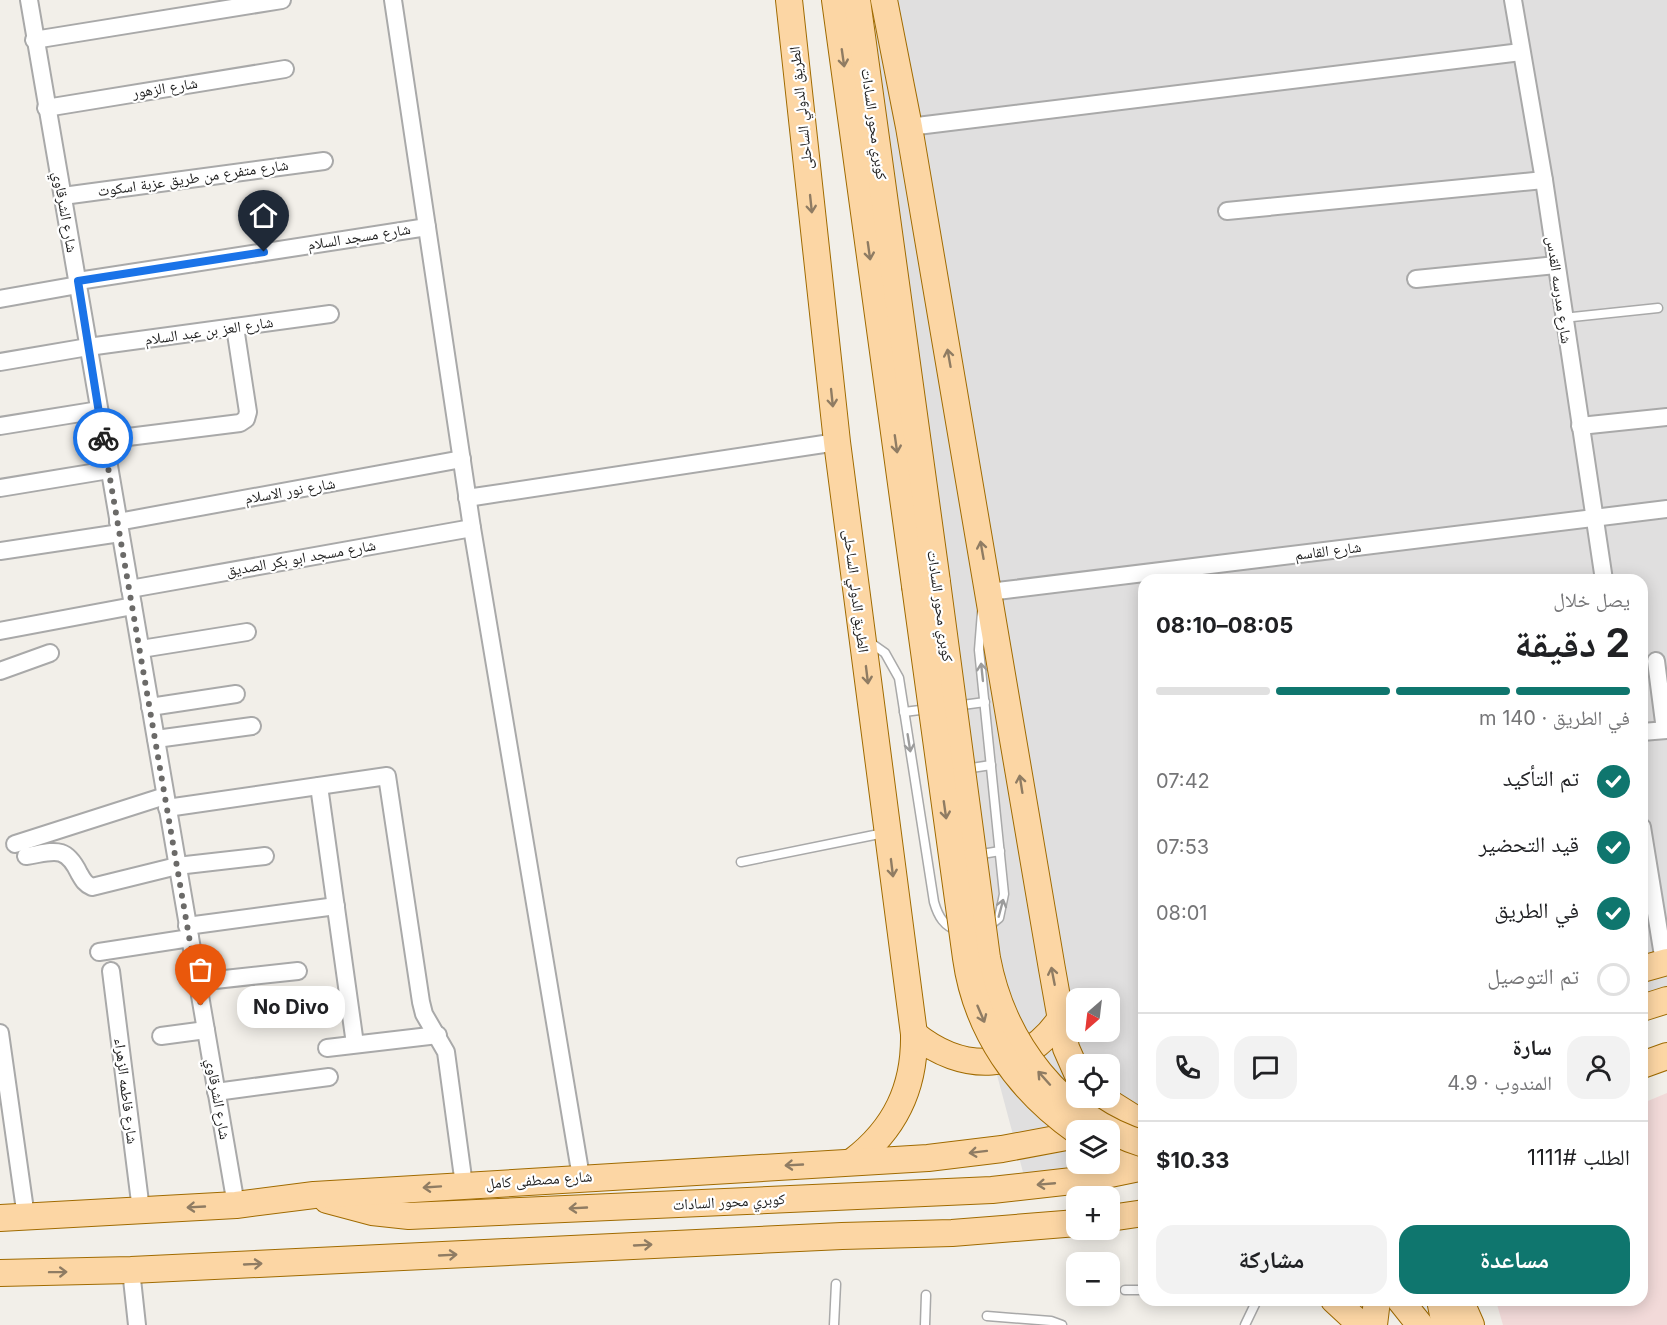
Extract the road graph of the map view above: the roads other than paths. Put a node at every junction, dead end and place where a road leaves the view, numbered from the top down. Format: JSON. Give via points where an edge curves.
{"nodes":[{"id":1,"x":28,"y":0,"type":"edge"},
{"id":2,"x":282,"y":0,"type":"edge"},
{"id":3,"x":393,"y":0,"type":"edge"},
{"id":4,"x":789,"y":0,"type":"edge"},
{"id":5,"x":835,"y":0,"type":"edge"},
{"id":6,"x":857,"y":0,"type":"edge"},
{"id":7,"x":884,"y":0,"type":"edge"},
{"id":8,"x":1513,"y":0,"type":"edge"},
{"id":9,"x":34,"y":40,"type":"junction"},
{"id":10,"x":1521,"y":52,"type":"junction"},
{"id":11,"x":285,"y":69,"type":"dead end"},
{"id":12,"x":46,"y":108,"type":"junction"},
{"id":13,"x":909,"y":127,"type":"junction"},
{"id":14,"x":324,"y":161,"type":"dead end"},
{"id":15,"x":1544,"y":180,"type":"junction"},
{"id":16,"x":63,"y":196,"type":"junction"},
{"id":17,"x":1227,"y":211,"type":"dead end"},
{"id":18,"x":427,"y":227,"type":"junction"},
{"id":19,"x":1556,"y":265,"type":"junction"},
{"id":20,"x":1416,"y":279,"type":"dead end"},
{"id":21,"x":78,"y":283,"type":"junction"},
{"id":22,"x":0,"y":299,"type":"edge"},
{"id":23,"x":1658,"y":308,"type":"dead end"},
{"id":24,"x":330,"y":314,"type":"dead end"},
{"id":25,"x":1563,"y":318,"type":"junction"},
{"id":26,"x":235,"y":327,"type":"junction"},
{"id":27,"x":88,"y":347,"type":"junction"},
{"id":28,"x":0,"y":362,"type":"edge"},
{"id":29,"x":99,"y":410,"type":"junction"},
{"id":30,"x":1667,"y":417,"type":"edge"},
{"id":31,"x":0,"y":426,"type":"edge"},
{"id":32,"x":1580,"y":426,"type":"junction"},
{"id":33,"x":104,"y":440,"type":"junction"},
{"id":34,"x":837,"y":442,"type":"junction"},
{"id":35,"x":462,"y":459,"type":"junction"},
{"id":36,"x":109,"y":470,"type":"junction"},
{"id":37,"x":0,"y":488,"type":"edge"},
{"id":38,"x":467,"y":498,"type":"junction"},
{"id":39,"x":1667,"y":509,"type":"edge"},
{"id":40,"x":1594,"y":518,"type":"junction"},
{"id":41,"x":119,"y":528,"type":"junction"},
{"id":42,"x":472,"y":528,"type":"junction"},
{"id":43,"x":0,"y":551,"type":"edge"},
{"id":44,"x":1603,"y":574,"type":"edge"},
{"id":45,"x":926,"y":584,"type":"junction"},
{"id":46,"x":989,"y":592,"type":"junction"},
{"id":47,"x":132,"y":598,"type":"junction"},
{"id":48,"x":0,"y":631,"type":"edge"},
{"id":49,"x":247,"y":632,"type":"dead end"},
{"id":50,"x":862,"y":639,"type":"junction"},
{"id":51,"x":141,"y":649,"type":"junction"},
{"id":52,"x":50,"y":653,"type":"dead end"},
{"id":53,"x":1655,"y":661,"type":"edge"},
{"id":54,"x":0,"y":671,"type":"edge"},
{"id":55,"x":236,"y":694,"type":"dead end"},
{"id":56,"x":985,"y":702,"type":"junction"},
{"id":57,"x":150,"y":707,"type":"junction"},
{"id":58,"x":904,"y":712,"type":"junction"},
{"id":59,"x":252,"y":726,"type":"dead end"},
{"id":60,"x":1666,"y":730,"type":"edge"},
{"id":61,"x":1648,"y":732,"type":"edge"},
{"id":62,"x":156,"y":739,"type":"junction"},
{"id":63,"x":991,"y":765,"type":"junction"},
{"id":64,"x":914,"y":778,"type":"junction"},
{"id":65,"x":319,"y":786,"type":"junction"},
{"id":66,"x":166,"y":802,"type":"junction"},
{"id":67,"x":888,"y":832,"type":"junction"},
{"id":68,"x":1000,"y":851,"type":"junction"},
{"id":69,"x":265,"y":855,"type":"dead end"},
{"id":70,"x":741,"y":862,"type":"dead end"},
{"id":71,"x":928,"y":863,"type":"junction"},
{"id":72,"x":177,"y":866,"type":"junction"},
{"id":73,"x":1648,"y":878,"type":"edge"},
{"id":74,"x":336,"y":906,"type":"junction"},
{"id":75,"x":188,"y":932,"type":"junction"},
{"id":76,"x":99,"y":952,"type":"dead end"},
{"id":77,"x":1658,"y":964,"type":"edge"},
{"id":78,"x":111,"y":971,"type":"dead end"},
{"id":79,"x":298,"y":971,"type":"dead end"},
{"id":80,"x":197,"y":982,"type":"junction"},
{"id":81,"x":1667,"y":1000,"type":"edge"},
{"id":82,"x":1648,"y":1006,"type":"edge"},
{"id":83,"x":1061,"y":1018,"type":"junction"},
{"id":84,"x":206,"y":1029,"type":"junction"},
{"id":85,"x":0,"y":1033,"type":"edge"},
{"id":86,"x":914,"y":1034,"type":"junction"},
{"id":87,"x":438,"y":1035,"type":"junction"},
{"id":88,"x":161,"y":1036,"type":"dead end"},
{"id":89,"x":355,"y":1044,"type":"junction"},
{"id":90,"x":327,"y":1048,"type":"dead end"},
{"id":91,"x":1069,"y":1054,"type":"edge"},
{"id":92,"x":1667,"y":1056,"type":"edge"},
{"id":93,"x":1648,"y":1063,"type":"edge"},
{"id":94,"x":329,"y":1077,"type":"dead end"},
{"id":95,"x":216,"y":1092,"type":"junction"},
{"id":96,"x":1115,"y":1108,"type":"edge"},
{"id":97,"x":1066,"y":1124,"type":"edge"},
{"id":98,"x":1138,"y":1125,"type":"edge"},
{"id":99,"x":1138,"y":1127,"type":"edge"},
{"id":100,"x":1138,"y":1128,"type":"edge"},
{"id":101,"x":1120,"y":1129,"type":"edge"},
{"id":102,"x":1066,"y":1135,"type":"edge"},
{"id":103,"x":1120,"y":1155,"type":"edge"},
{"id":104,"x":853,"y":1161,"type":"junction"},
{"id":105,"x":1138,"y":1163,"type":"edge"},
{"id":106,"x":1138,"y":1167,"type":"edge"},
{"id":107,"x":581,"y":1177,"type":"junction"},
{"id":108,"x":464,"y":1185,"type":"junction"},
{"id":109,"x":314,"y":1195,"type":"junction"},
{"id":110,"x":236,"y":1205,"type":"junction"},
{"id":111,"x":141,"y":1210,"type":"junction"},
{"id":112,"x":1138,"y":1215,"type":"edge"},
{"id":113,"x":26,"y":1217,"type":"junction"},
{"id":114,"x":1120,"y":1217,"type":"edge"},
{"id":115,"x":0,"y":1218,"type":"edge"},
{"id":116,"x":1066,"y":1224,"type":"edge"},
{"id":117,"x":130,"y":1270,"type":"junction"},
{"id":118,"x":0,"y":1273,"type":"edge"},
{"id":119,"x":836,"y":1284,"type":"dead end"},
{"id":120,"x":1125,"y":1290,"type":"dead end"},
{"id":121,"x":1138,"y":1290,"type":"edge"},
{"id":122,"x":926,"y":1295,"type":"dead end"},
{"id":123,"x":1254,"y":1306,"type":"edge"},
{"id":124,"x":1341,"y":1306,"type":"edge"},
{"id":125,"x":1376,"y":1306,"type":"edge"},
{"id":126,"x":1405,"y":1306,"type":"edge"},
{"id":127,"x":1441,"y":1306,"type":"edge"},
{"id":128,"x":1463,"y":1306,"type":"edge"},
{"id":129,"x":1481,"y":1306,"type":"edge"},
{"id":130,"x":987,"y":1316,"type":"dead end"},
{"id":131,"x":137,"y":1325,"type":"edge"},
{"id":132,"x":834,"y":1325,"type":"edge"},
{"id":133,"x":925,"y":1325,"type":"edge"},
{"id":134,"x":1062,"y":1325,"type":"edge"},
{"id":135,"x":1245,"y":1325,"type":"edge"},
{"id":136,"x":1360,"y":1325,"type":"edge"},
{"id":137,"x":1374,"y":1325,"type":"edge"},
{"id":138,"x":1420,"y":1325,"type":"edge"},
{"id":139,"x":1445,"y":1325,"type":"edge"},
{"id":140,"x":1471,"y":1325,"type":"edge"},
{"id":141,"x":1486,"y":1325,"type":"edge"}],
"edges":[{"from":1,"to":9,"type":"street","name":"شارع الشرقاوي"},
{"from":2,"to":9,"type":"street"},
{"from":3,"to":18,"type":"street"},
{"from":4,"to":34,"type":"main road","name":"الطريق الدولي الساحلى","one_way":true},
{"from":5,"to":45,"type":"main road","name":"كوبري محور السادات","one_way":true},
{"from":6,"to":45,"type":"main road","name":"كوبري محور السادات"},
{"from":7,"to":13,"type":"main road"},
{"from":8,"to":10,"type":"street","name":"شارع مدرسه القدس"},
{"from":9,"to":12,"type":"street","name":"شارع الشرقاوي"},
{"from":10,"to":13,"type":"street"},
{"from":10,"to":15,"type":"street","name":"شارع مدرسه القدس"},
{"from":11,"to":12,"type":"street","name":"شارع الزهور"},
{"from":12,"to":16,"type":"street","name":"شارع الشرقاوي"},
{"from":46,"to":13,"type":"main road","one_way":true},
{"from":14,"to":16,"type":"street","name":"شارع متفرع من طريق عزبة اسكوت"},
{"from":15,"to":17,"type":"street"},
{"from":15,"to":19,"type":"street","name":"شارع مدرسه القدس"},
{"from":16,"to":21,"type":"street","name":"شارع الشرقاوي"},
{"from":18,"to":21,"type":"street","name":"شارع مسجد السلام"},
{"from":18,"to":35,"type":"street"},
{"from":19,"to":20,"type":"street"},
{"from":19,"to":25,"type":"street","name":"شارع مدرسه القدس"},
{"from":21,"to":22,"type":"street","name":"شارع مسجد السلام"},
{"from":21,"to":27,"type":"street","name":"شارع الشرقاوي"},
{"from":23,"to":25,"type":"lane"},
{"from":24,"to":26,"type":"street","name":"شارع العز بن عبد السلام"},
{"from":25,"to":32,"type":"street","name":"شارع مدرسه القدس"},
{"from":26,"to":27,"type":"street","name":"شارع العز بن عبد السلام"},
{"from":26,"to":33,"type":"street","via":[[246,419],[240,423]]},
{"from":27,"to":28,"type":"street","name":"شارع العز بن عبد السلام"},
{"from":27,"to":29,"type":"street","name":"شارع الشرقاوي"},
{"from":29,"to":31,"type":"street"},
{"from":29,"to":33,"type":"street","name":"شارع الشرقاوي"},
{"from":30,"to":32,"type":"street"},
{"from":32,"to":40,"type":"street","name":"شارع مدرسه القدس"},
{"from":33,"to":36,"type":"street","name":"شارع الشرقاوي"},
{"from":34,"to":38,"type":"street"},
{"from":34,"to":50,"type":"main road","name":"الطريق الدولي الساحلى"},
{"from":35,"to":38,"type":"street"},
{"from":35,"to":41,"type":"street","name":"شارع نور الاسلام"},
{"from":36,"to":37,"type":"street"},
{"from":36,"to":41,"type":"street","name":"شارع الشرقاوي"},
{"from":38,"to":42,"type":"street"},
{"from":39,"to":40,"type":"street","name":"شارع القاسم"},
{"from":40,"to":44,"type":"street","name":"شارع مدرسه القدس"},
{"from":40,"to":46,"type":"street","name":"شارع القاسم"},
{"from":41,"to":43,"type":"street","name":"شارع نور الاسلام"},
{"from":41,"to":47,"type":"street","name":"شارع الشرقاوي"},
{"from":42,"to":47,"type":"street","name":"شارع مسجد ابو بكر الصديق"},
{"from":42,"to":107,"type":"street"},
{"from":45,"to":97,"type":"main road","name":"كوبري محور السادات","one_way":true,"bridge":true,"via":[[967,968],[974,996],[992,1037],[1016,1075]]},
{"from":99,"to":45,"type":"main road","name":"كوبري محور السادات","one_way":true,"bridge":true,"via":[[1097,1122],[1060,1095],[1021,1048],[999,1005],[987,958]]},
{"from":56,"to":46,"type":"lane","one_way":true,"via":[[979,628]]},
{"from":83,"to":46,"type":"main road","one_way":true},
{"from":47,"to":48,"type":"street","name":"شارع مسجد ابو بكر الصديق"},
{"from":47,"to":51,"type":"street","name":"شارع الشرقاوي"},
{"from":49,"to":51,"type":"street"},
{"from":50,"to":58,"type":"lane","via":[[879,647],[891,661],[899,678]]},
{"from":50,"to":67,"type":"main road","name":"الطريق الدولي الساحلى","one_way":true},
{"from":51,"to":57,"type":"street","name":"شارع الشرقاوي"},
{"from":52,"to":54,"type":"street"},
{"from":53,"to":60,"type":"street"},
{"from":55,"to":57,"type":"street"},
{"from":56,"to":58,"type":"lane"},
{"from":56,"to":63,"type":"lane"},
{"from":57,"to":62,"type":"street","name":"شارع الشرقاوي"},
{"from":58,"to":64,"type":"lane","one_way":true},
{"from":59,"to":62,"type":"street"},
{"from":60,"to":61,"type":"street"},
{"from":62,"to":66,"type":"street","name":"شارع الشرقاوي"},
{"from":63,"to":64,"type":"lane"},
{"from":63,"to":68,"type":"lane"},
{"from":64,"to":71,"type":"lane"},
{"from":65,"to":66,"type":"street"},
{"from":65,"to":74,"type":"street"},
{"from":65,"to":87,"type":"street","via":[[387,776],[421,1002]]},
{"from":66,"to":72,"type":"street","name":"شارع الشرقاوي"},
{"from":66,"to":72,"type":"street","via":[[20,850],[65,853],[92,887]]},
{"from":67,"to":70,"type":"lane"},
{"from":67,"to":86,"type":"main road","name":"الطريق الدولي الساحلى","one_way":true},
{"from":68,"to":71,"type":"lane"},
{"from":71,"to":68,"type":"lane","one_way":true,"via":[[941,919],[955,931],[979,932],[999,918],[1004,906]]},
{"from":69,"to":72,"type":"street"},
{"from":72,"to":75,"type":"street","name":"شارع الشرقاوي"},
{"from":73,"to":77,"type":"street"},
{"from":74,"to":75,"type":"street"},
{"from":74,"to":89,"type":"street"},
{"from":75,"to":76,"type":"street"},
{"from":75,"to":80,"type":"street","name":"شارع الشرقاوي"},
{"from":78,"to":111,"type":"street","name":"شارع فاطمه الزهراء"},
{"from":79,"to":80,"type":"street"},
{"from":80,"to":84,"type":"street","name":"شارع الشرقاوي"},
{"from":81,"to":82,"type":"main road"},
{"from":83,"to":86,"type":"main road","via":[[1035,1047],[994,1062],[951,1058]]},
{"from":83,"to":91,"type":"main road"},
{"from":84,"to":88,"type":"street"},
{"from":84,"to":95,"type":"street","name":"شارع الشرقاوي"},
{"from":85,"to":113,"type":"street"},
{"from":86,"to":104,"type":"main road","name":"الطريق الدولي الساحلى","via":[[911,1076],[900,1106],[884,1133]]},
{"from":87,"to":89,"type":"street"},
{"from":87,"to":108,"type":"street","via":[[446,1052]]},
{"from":89,"to":90,"type":"street"},
{"from":92,"to":93,"type":"main road"},
{"from":94,"to":95,"type":"street"},
{"from":95,"to":110,"type":"street","name":"شارع الشرقاوي"},
{"from":96,"to":98,"type":"main road"},
{"from":100,"to":101,"type":"main road"},
{"from":102,"to":104,"type":"main road","name":"شارع مصطفى كامل","one_way":true,"via":[[938,1156]]},
{"from":103,"to":105,"type":"main road","name":"كوبري محور السادات"},
{"from":104,"to":107,"type":"main road","name":"شارع مصطفى كامل","one_way":true},
{"from":106,"to":109,"type":"main road","name":"كوبري محور السادات","one_way":true,"via":[[1081,1180],[992,1190],[409,1216],[372,1212]]},
{"from":107,"to":108,"type":"main road","name":"شارع مصطفى كامل"},
{"from":108,"to":109,"type":"main road","name":"شارع مصطفى كامل","one_way":true},
{"from":109,"to":110,"type":"main road","name":"شارع مصطفى كامل"},
{"from":110,"to":111,"type":"main road","name":"شارع مصطفى كامل","one_way":true},
{"from":111,"to":113,"type":"main road","name":"شارع مصطفى كامل"},
{"from":112,"to":114,"type":"main road"},
{"from":113,"to":115,"type":"main road","name":"شارع مصطفى كامل"},
{"from":117,"to":116,"type":"main road","one_way":true,"via":[[952,1233]]},
{"from":118,"to":117,"type":"main road","one_way":true},
{"from":117,"to":131,"type":"street"},
{"from":119,"to":132,"type":"lane"},
{"from":120,"to":121,"type":"lane"},
{"from":122,"to":133,"type":"lane"},
{"from":123,"to":135,"type":"lane"},
{"from":124,"to":136,"type":"main road"},
{"from":125,"to":137,"type":"main road"},
{"from":126,"to":138,"type":"main road"},
{"from":127,"to":139,"type":"main road"},
{"from":128,"to":140,"type":"main road"},
{"from":129,"to":141,"type":"main road"},
{"from":130,"to":134,"type":"lane"}]}
